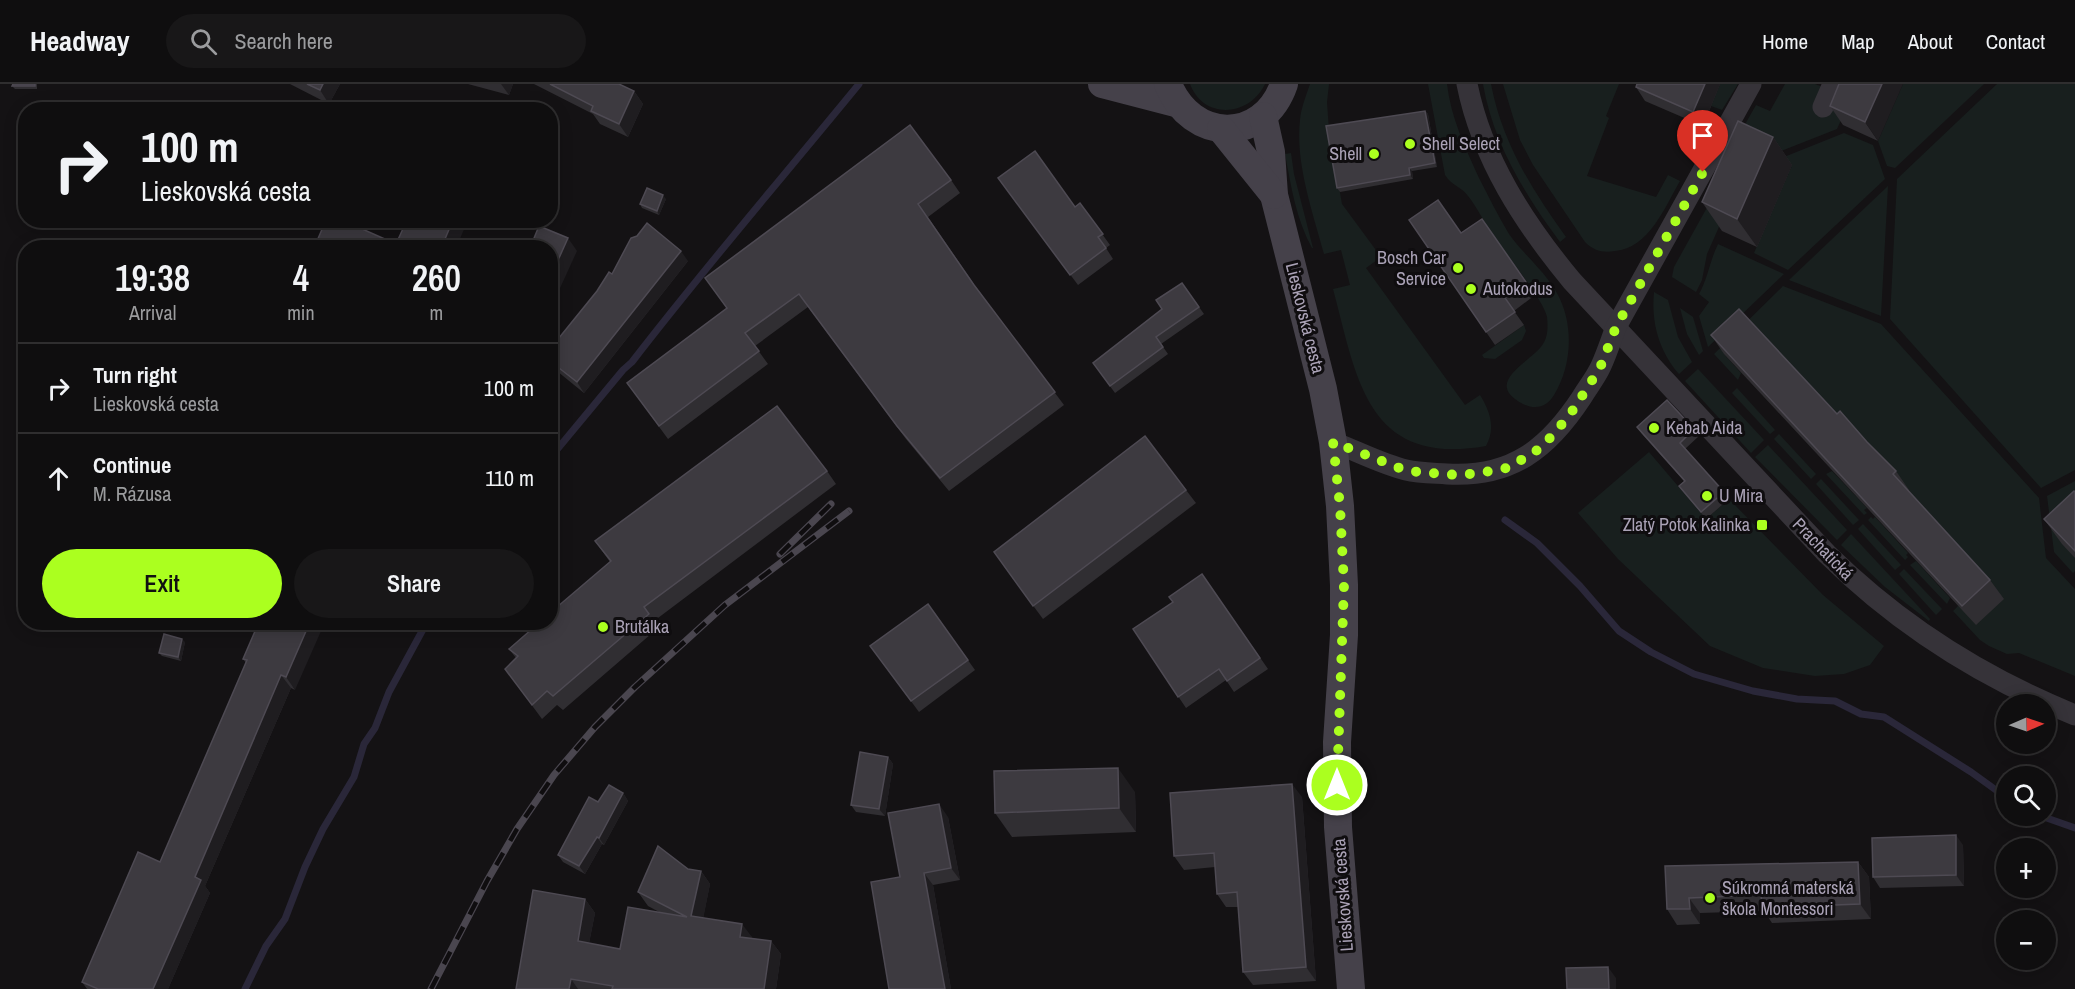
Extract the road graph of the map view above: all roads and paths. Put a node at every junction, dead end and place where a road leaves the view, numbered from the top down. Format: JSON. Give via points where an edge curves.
{"nodes":[{"id":1,"x":1102,"y":84,"type":"edge"},
{"id":2,"x":1284,"y":84,"type":"edge"},
{"id":3,"x":1467,"y":84,"type":"edge"},
{"id":4,"x":1751,"y":84,"type":"edge"},
{"id":5,"x":1833,"y":84,"type":"edge"},
{"id":6,"x":1174,"y":94,"type":"edge"},
{"id":7,"x":1822,"y":107,"type":"dead end"},
{"id":8,"x":1263,"y":116,"type":"junction"},
{"id":9,"x":1221,"y":129,"type":"junction"},
{"id":10,"x":1274,"y":195,"type":"junction"},
{"id":11,"x":1616,"y":327,"type":"junction"},
{"id":12,"x":1333,"y":442,"type":"junction"},
{"id":13,"x":2075,"y":715,"type":"edge"},
{"id":14,"x":1351,"y":989,"type":"edge"}],
"edges":[{"from":1,"to":6,"type":"street"},
{"from":2,"to":8,"type":"street"},
{"from":3,"to":11,"type":"street","name":"Prachatická","via":[[1488,153],[1517,207],[1572,281]]},
{"from":4,"to":11,"type":"street"},
{"from":5,"to":7,"type":"street"},
{"from":6,"to":9,"type":"street","name":"Lieskovská cesta","via":[[1197,120]]},
{"from":8,"to":9,"type":"street","via":[[1240,128]]},
{"from":8,"to":10,"type":"street","name":"Lieskovská cesta","via":[[1272,152]]},
{"from":9,"to":10,"type":"street","name":"Lieskovská cesta"},
{"from":10,"to":12,"type":"street","name":"Lieskovská cesta"},
{"from":11,"to":12,"type":"street","via":[[1600,368],[1573,410],[1535,452],[1507,468],[1457,475],[1418,472]]},
{"from":11,"to":13,"type":"street","name":"Prachatická","via":[[1864,590],[1951,654],[1995,679]]},
{"from":12,"to":14,"type":"street","name":"Lieskovská cesta","via":[[1344,585],[1337,742],[1338,827]]}]}
